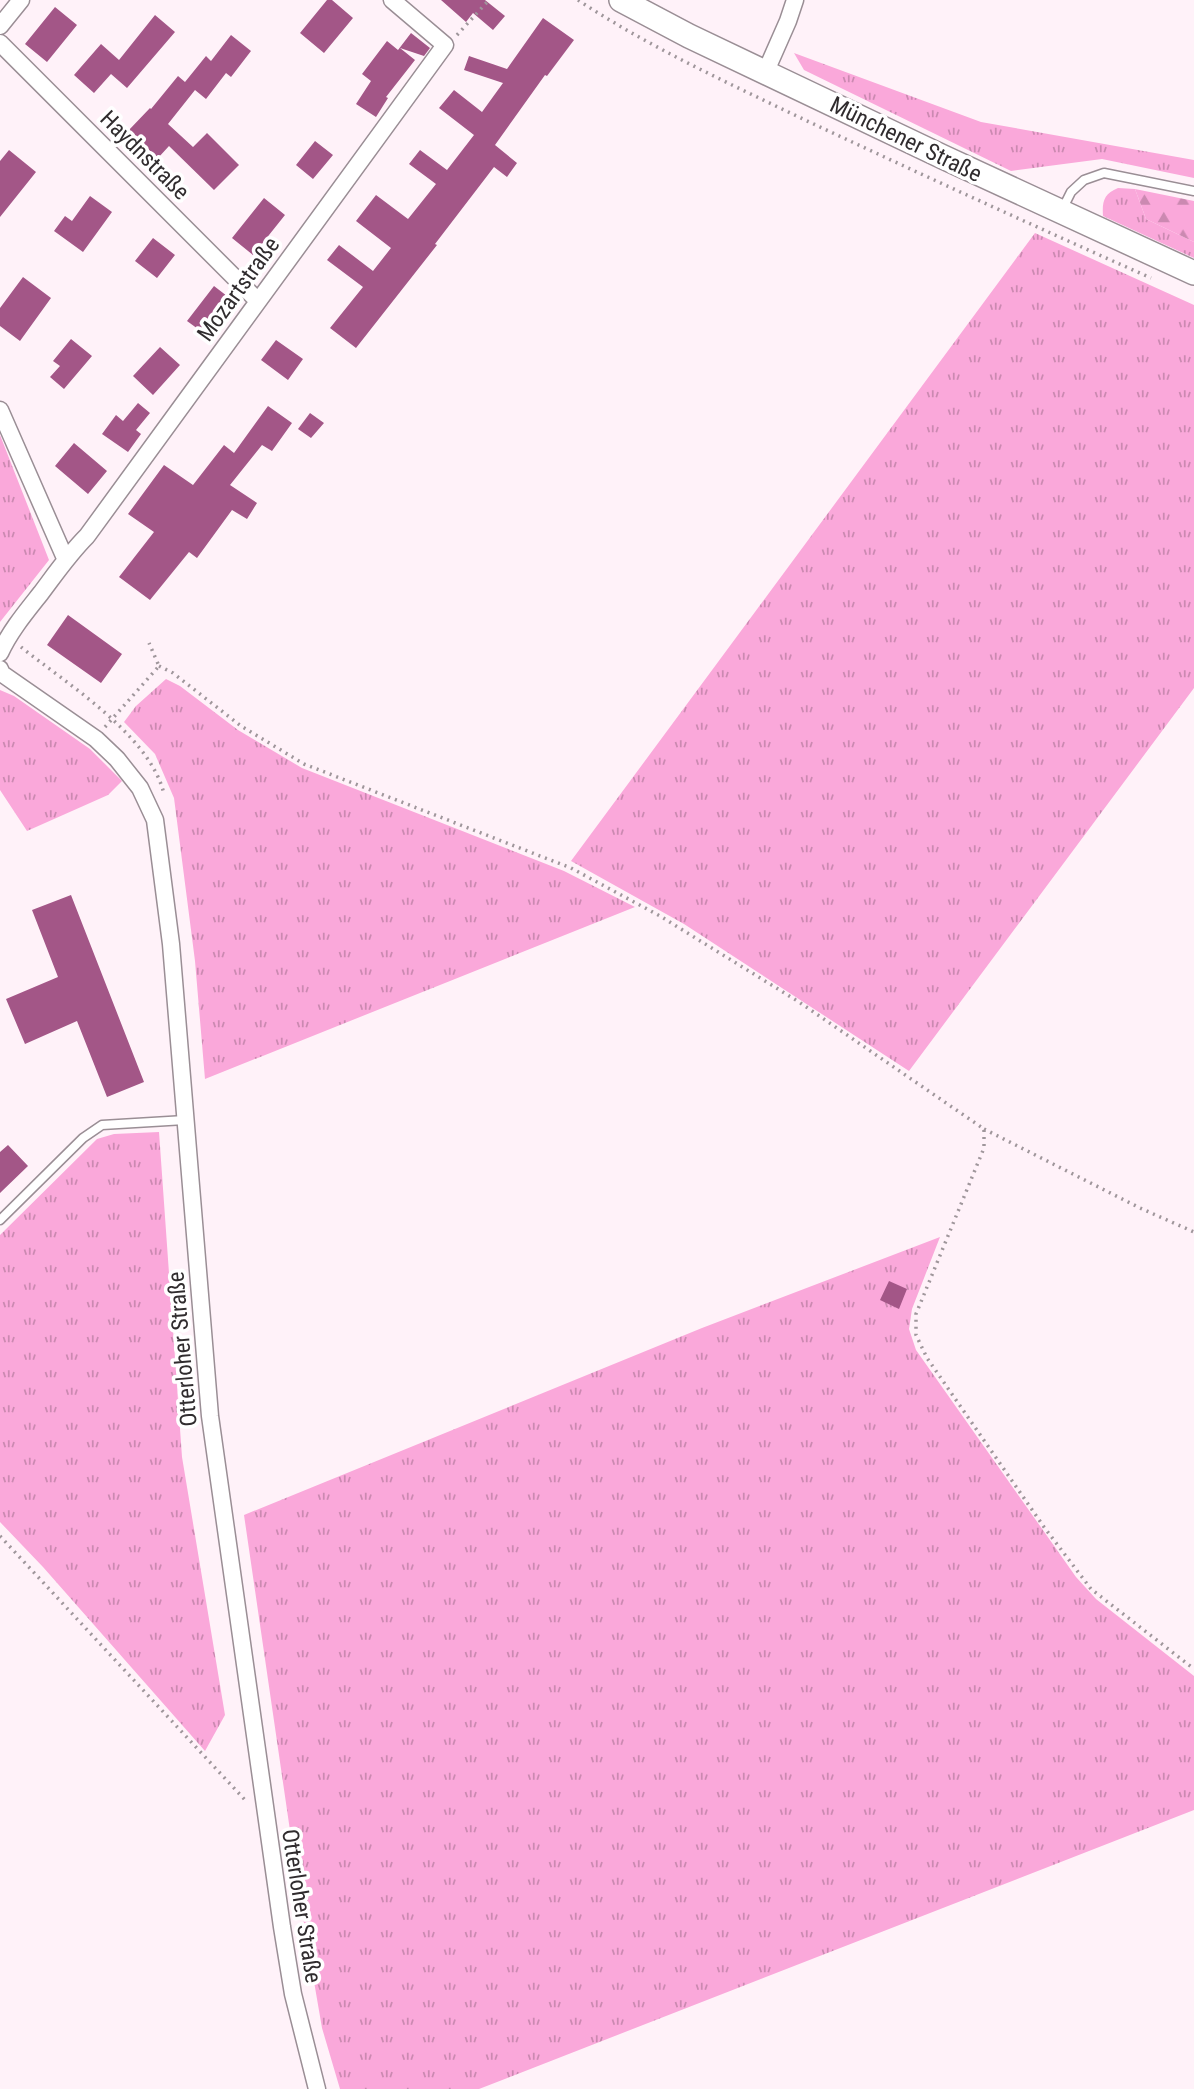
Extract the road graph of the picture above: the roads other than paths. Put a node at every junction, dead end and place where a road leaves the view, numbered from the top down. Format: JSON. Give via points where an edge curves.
{"nodes":[{"id":1,"x":21,"y":0,"type":"edge"},
{"id":2,"x":392,"y":0,"type":"edge"},
{"id":3,"x":621,"y":0,"type":"edge"},
{"id":4,"x":795,"y":0,"type":"edge"},
{"id":5,"x":0,"y":26,"type":"edge"},
{"id":6,"x":0,"y":43,"type":"edge"},
{"id":7,"x":766,"y":71,"type":"junction"},
{"id":8,"x":1194,"y":191,"type":"edge"},
{"id":9,"x":1061,"y":212,"type":"junction"},
{"id":10,"x":1194,"y":273,"type":"edge"},
{"id":11,"x":257,"y":300,"type":"junction"},
{"id":12,"x":0,"y":410,"type":"edge"},
{"id":13,"x":65,"y":558,"type":"junction"},
{"id":14,"x":0,"y":653,"type":"edge"},
{"id":15,"x":0,"y":669,"type":"edge"},
{"id":16,"x":185,"y":1120,"type":"junction"},
{"id":17,"x":0,"y":1220,"type":"edge"},
{"id":18,"x":317,"y":2089,"type":"edge"}],
"edges":[{"from":1,"to":5,"type":"street"},
{"from":2,"to":11,"type":"street","name":"Mozartstraße","via":[[445,45]]},
{"from":3,"to":7,"type":"main road","name":"Münchener Straße"},
{"from":4,"to":7,"type":"street"},
{"from":6,"to":11,"type":"street","name":"Haydnstraße"},
{"from":7,"to":9,"type":"main road","name":"Münchener Straße"},
{"from":8,"to":9,"type":"lane","via":[[1104,173],[1084,180],[1071,192]]},
{"from":9,"to":10,"type":"main road","name":"Münchener Straße"},
{"from":11,"to":13,"type":"street","name":"Mozartstraße","via":[[87,536]]},
{"from":12,"to":13,"type":"street"},
{"from":13,"to":14,"type":"street"},
{"from":15,"to":16,"type":"street","name":"Otterloher Straße","via":[[96,738],[140,788],[155,820],[171,944]]},
{"from":16,"to":17,"type":"lane","via":[[102,1125],[82,1138]]},
{"from":16,"to":18,"type":"street","name":"Otterloher Straße","via":[[210,1416],[293,1994]]}]}
